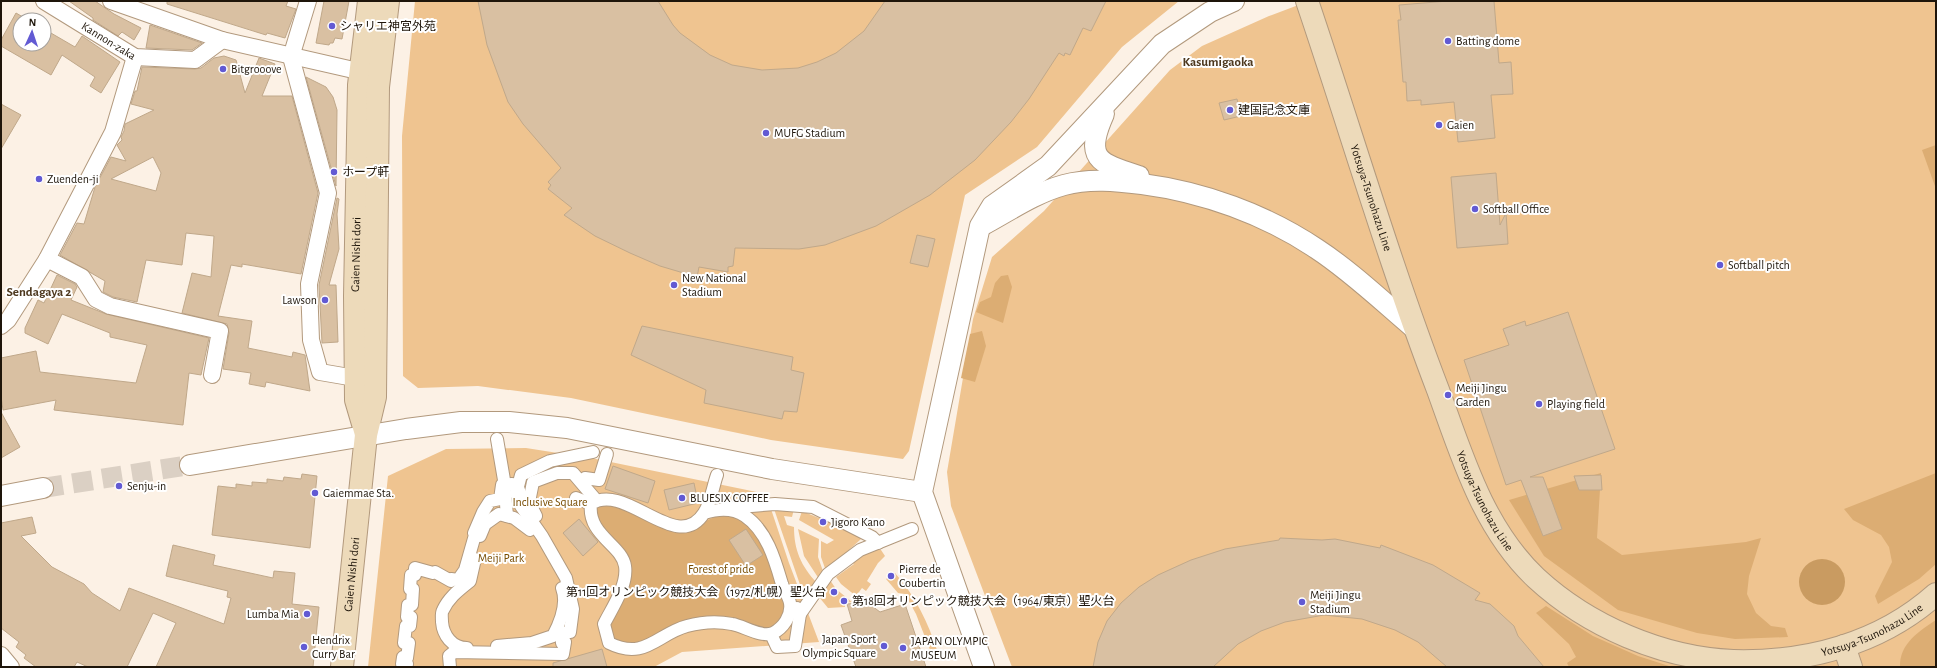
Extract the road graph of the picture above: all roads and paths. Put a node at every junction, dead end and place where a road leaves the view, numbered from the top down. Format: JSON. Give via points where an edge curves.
{"nodes":[{"id":1,"x":44,"y":1,"type":"edge"},
{"id":2,"x":111,"y":1,"type":"edge"},
{"id":3,"x":308,"y":1,"type":"edge"},
{"id":4,"x":369,"y":1,"type":"edge"},
{"id":5,"x":388,"y":1,"type":"edge"},
{"id":6,"x":1234,"y":1,"type":"edge"},
{"id":7,"x":1307,"y":1,"type":"edge"},
{"id":8,"x":222,"y":40,"type":"junction"},
{"id":9,"x":135,"y":57,"type":"junction"},
{"id":10,"x":291,"y":57,"type":"junction"},
{"id":11,"x":370,"y":74,"type":"junction"},
{"id":12,"x":1109,"y":101,"type":"junction"},
{"id":13,"x":1194,"y":194,"type":"junction"},
{"id":14,"x":980,"y":226,"type":"junction"},
{"id":15,"x":47,"y":259,"type":"junction"},
{"id":16,"x":1,"y":326,"type":"edge"},
{"id":17,"x":1415,"y":329,"type":"junction"},
{"id":18,"x":212,"y":375,"type":"dead end"},
{"id":19,"x":356,"y":378,"type":"junction"},
{"id":20,"x":366,"y":435,"type":"junction"},
{"id":21,"x":498,"y":439,"type":"dead end"},
{"id":22,"x":593,"y":452,"type":"dead end"},
{"id":23,"x":607,"y":454,"type":"dead end"},
{"id":24,"x":190,"y":465,"type":"tunnel mouth"},
{"id":25,"x":717,"y":475,"type":"dead end"},
{"id":26,"x":505,"y":485,"type":"junction"},
{"id":27,"x":584,"y":485,"type":"junction"},
{"id":28,"x":43,"y":488,"type":"tunnel mouth"},
{"id":29,"x":517,"y":488,"type":"junction"},
{"id":30,"x":922,"y":492,"type":"junction"},
{"id":31,"x":1,"y":496,"type":"edge"},
{"id":32,"x":576,"y":498,"type":"dead end"},
{"id":33,"x":593,"y":502,"type":"junction"},
{"id":34,"x":722,"y":508,"type":"junction"},
{"id":35,"x":704,"y":512,"type":"junction"},
{"id":36,"x":507,"y":516,"type":"junction"},
{"id":37,"x":532,"y":521,"type":"junction"},
{"id":38,"x":912,"y":529,"type":"dead end"},
{"id":39,"x":878,"y":543,"type":"junction"},
{"id":40,"x":435,"y":574,"type":"dead end"},
{"id":41,"x":1936,"y":594,"type":"edge"},
{"id":42,"x":453,"y":595,"type":"junction"},
{"id":43,"x":795,"y":611,"type":"junction"},
{"id":44,"x":771,"y":634,"type":"junction"},
{"id":45,"x":450,"y":642,"type":"junction"},
{"id":46,"x":1844,"y":646,"type":"junction"},
{"id":47,"x":1,"y":655,"type":"edge"},
{"id":48,"x":11,"y":667,"type":"edge"},
{"id":49,"x":342,"y":667,"type":"edge"},
{"id":50,"x":406,"y":667,"type":"edge"},
{"id":51,"x":446,"y":667,"type":"edge"},
{"id":52,"x":450,"y":667,"type":"edge"},
{"id":53,"x":984,"y":667,"type":"edge"},
{"id":54,"x":1851,"y":667,"type":"edge"}],
"edges":[{"from":1,"to":9,"type":"street","name":"Kannon-zaka"},
{"from":2,"to":8,"type":"street"},
{"from":3,"to":10,"type":"street"},
{"from":4,"to":11,"type":"main road"},
{"from":5,"to":11,"type":"main road"},
{"from":6,"to":12,"type":"street","via":[[1210,12],[1162,44]]},
{"from":7,"to":17,"type":"main road","name":"Yotsuya-Tsunohazu Line"},
{"from":8,"to":9,"type":"street","name":"Kannon-zaka","via":[[195,60]]},
{"from":8,"to":10,"type":"street"},
{"from":9,"to":15,"type":"street","via":[[113,132]]},
{"from":10,"to":11,"type":"street"},
{"from":10,"to":19,"type":"street","via":[[328,193],[309,284],[311,340],[320,372]]},
{"from":11,"to":19,"type":"main road","name":"Gaien Nishi dori","via":[[356,229]]},
{"from":11,"to":20,"type":"main road","name":"Gaien Nishi dori","via":[[375,230],[375,398]]},
{"from":12,"to":13,"type":"street","via":[[1094,140],[1101,160],[1114,168]]},
{"from":12,"to":14,"type":"street","via":[[1048,166],[992,206]]},
{"from":13,"to":14,"type":"street","via":[[1136,184],[1082,181],[1041,194]]},
{"from":13,"to":17,"type":"street","via":[[1254,215],[1316,248]]},
{"from":14,"to":30,"type":"street"},
{"from":15,"to":16,"type":"street","via":[[8,320]]},
{"from":15,"to":18,"type":"street","via":[[82,277],[96,299],[110,306],[220,331]]},
{"from":17,"to":46,"type":"main road","name":"Yotsuya-Tsunohazu Line","via":[[1479,499],[1505,541],[1535,577],[1572,606],[1607,627],[1643,642],[1691,656],[1766,662],[1802,658]]},
{"from":19,"to":20,"type":"main road","name":"Gaien Nishi dori","via":[[356,400]]},
{"from":20,"to":24,"type":"street"},
{"from":20,"to":30,"type":"street","via":[[461,422],[540,425],[772,469]]},
{"from":20,"to":49,"type":"main road","name":"Gaien Nishi dori"},
{"from":21,"to":26,"type":"street"},
{"from":22,"to":29,"type":"street","via":[[550,461],[521,475]]},
{"from":23,"to":27,"type":"street","via":[[599,480],[586,478]]},
{"from":25,"to":35,"type":"street"},
{"from":26,"to":29,"type":"street","via":[[512,484]]},
{"from":26,"to":36,"type":"street"},
{"from":26,"to":50,"type":"street","via":[[502,485],[500,499],[490,501],[483,512],[474,533],[465,570],[458,580],[451,581],[435,572],[415,568],[415,575],[411,575],[412,605],[408,605],[407,617],[411,617],[410,626],[406,626],[404,643],[408,643],[407,658],[403,657],[402,664],[406,664]]},
{"from":27,"to":33,"type":"street"},
{"from":27,"to":37,"type":"street","via":[[573,473],[557,473],[533,482],[529,502]]},
{"from":28,"to":31,"type":"street"},
{"from":29,"to":37,"type":"street","via":[[515,493],[522,517]]},
{"from":30,"to":53,"type":"street"},
{"from":32,"to":33,"type":"street"},
{"from":33,"to":35,"type":"street","via":[[608,498],[680,528],[689,526]]},
{"from":33,"to":44,"type":"street","via":[[589,515],[603,537],[620,555],[625,566],[623,584],[604,624],[609,643],[622,649],[640,648],[660,641],[681,628],[704,622],[733,624]]},
{"from":34,"to":35,"type":"street"},
{"from":34,"to":39,"type":"street","via":[[776,504],[812,507],[872,537]]},
{"from":34,"to":43,"type":"street","via":[[744,515],[758,529],[773,554],[790,604]]},
{"from":36,"to":37,"type":"street"},
{"from":36,"to":42,"type":"street","via":[[499,514],[485,524],[475,545],[474,567],[470,581]]},
{"from":37,"to":45,"type":"street","via":[[550,555],[564,593],[562,619],[554,636],[532,643],[488,647],[462,648]]},
{"from":37,"to":52,"type":"street","via":[[566,578],[573,610],[570,632],[561,633],[562,643],[565,642],[563,654],[454,652],[449,656]]},
{"from":38,"to":39,"type":"street"},
{"from":39,"to":43,"type":"street","via":[[860,550],[828,574]]},
{"from":40,"to":42,"type":"street"},
{"from":41,"to":46,"type":"main road","name":"Yotsuya-Tsunohazu Line","via":[[1890,627]]},
{"from":42,"to":45,"type":"street","via":[[441,612],[443,632]]},
{"from":43,"to":44,"type":"street","via":[[782,628]]},
{"from":43,"to":44,"type":"street","via":[[795,646],[777,647]]},
{"from":45,"to":51,"type":"street","via":[[445,648]]},
{"from":46,"to":54,"type":"main road"},
{"from":47,"to":48,"type":"street"}]}
